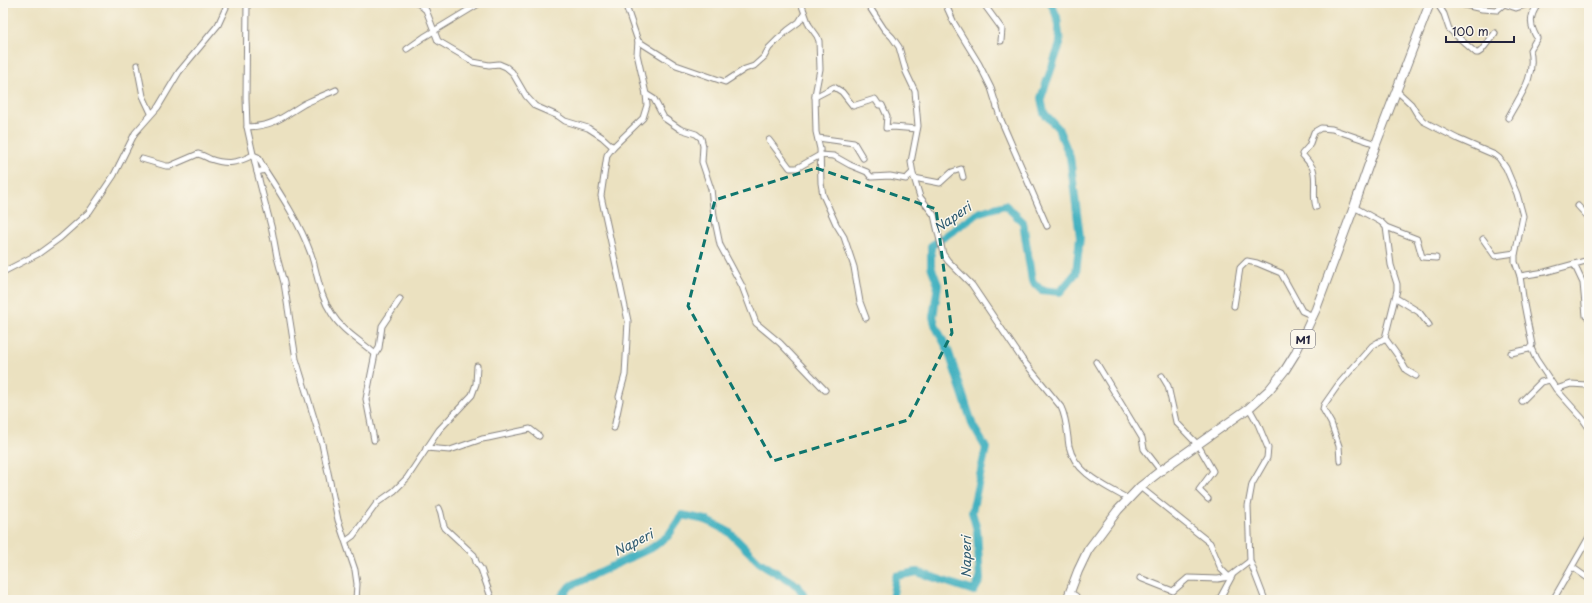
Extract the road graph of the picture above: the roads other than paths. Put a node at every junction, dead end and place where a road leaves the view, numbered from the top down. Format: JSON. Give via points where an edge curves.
{"nodes":[{"id":1,"x":228,"y":3,"type":"edge"},
{"id":2,"x":247,"y":3,"type":"edge"},
{"id":3,"x":418,"y":3,"type":"edge"},
{"id":4,"x":480,"y":3,"type":"edge"},
{"id":5,"x":624,"y":3,"type":"edge"},
{"id":6,"x":801,"y":3,"type":"edge"},
{"id":7,"x":867,"y":3,"type":"edge"},
{"id":8,"x":945,"y":3,"type":"edge"},
{"id":9,"x":983,"y":3,"type":"edge"},
{"id":10,"x":1430,"y":3,"type":"edge"},
{"id":11,"x":1437,"y":3,"type":"edge"},
{"id":12,"x":1456,"y":3,"type":"edge"},
{"id":13,"x":1532,"y":3,"type":"edge"},
{"id":14,"x":1504,"y":4,"type":"edge"},
{"id":15,"x":804,"y":14,"type":"junction"},
{"id":16,"x":433,"y":32,"type":"junction"},
{"id":17,"x":1495,"y":33,"type":"dead end"},
{"id":18,"x":638,"y":41,"type":"junction"},
{"id":19,"x":1001,"y":41,"type":"dead end"},
{"id":20,"x":407,"y":49,"type":"dead end"},
{"id":21,"x":137,"y":65,"type":"dead end"},
{"id":22,"x":336,"y":90,"type":"dead end"},
{"id":23,"x":1397,"y":92,"type":"junction"},
{"id":24,"x":646,"y":94,"type":"junction"},
{"id":25,"x":815,"y":97,"type":"junction"},
{"id":26,"x":151,"y":113,"type":"junction"},
{"id":27,"x":1508,"y":118,"type":"dead end"},
{"id":28,"x":247,"y":127,"type":"junction"},
{"id":29,"x":917,"y":129,"type":"junction"},
{"id":30,"x":818,"y":138,"type":"junction"},
{"id":31,"x":770,"y":140,"type":"dead end"},
{"id":32,"x":1376,"y":144,"type":"junction"},
{"id":33,"x":612,"y":147,"type":"junction"},
{"id":34,"x":820,"y":154,"type":"junction"},
{"id":35,"x":253,"y":155,"type":"junction"},
{"id":36,"x":863,"y":158,"type":"dead end"},
{"id":37,"x":142,"y":159,"type":"dead end"},
{"id":38,"x":265,"y":170,"type":"junction"},
{"id":39,"x":257,"y":172,"type":"junction"},
{"id":40,"x":913,"y":175,"type":"junction"},
{"id":41,"x":963,"y":177,"type":"dead end"},
{"id":42,"x":1578,"y":206,"type":"dead end"},
{"id":43,"x":1316,"y":207,"type":"dead end"},
{"id":44,"x":1354,"y":207,"type":"junction"},
{"id":45,"x":1589,"y":218,"type":"edge"},
{"id":46,"x":1047,"y":226,"type":"dead end"},
{"id":47,"x":1386,"y":227,"type":"junction"},
{"id":48,"x":1483,"y":239,"type":"dead end"},
{"id":49,"x":1515,"y":253,"type":"junction"},
{"id":50,"x":1436,"y":258,"type":"dead end"},
{"id":51,"x":1589,"y":260,"type":"edge"},
{"id":52,"x":1574,"y":264,"type":"junction"},
{"id":53,"x":3,"y":272,"type":"edge"},
{"id":54,"x":1520,"y":276,"type":"junction"},
{"id":55,"x":1396,"y":298,"type":"junction"},
{"id":56,"x":400,"y":299,"type":"dead end"},
{"id":57,"x":1234,"y":306,"type":"dead end"},
{"id":58,"x":1314,"y":316,"type":"junction"},
{"id":59,"x":1586,"y":316,"type":"dead end"},
{"id":60,"x":866,"y":318,"type":"dead end"},
{"id":61,"x":1429,"y":325,"type":"dead end"},
{"id":62,"x":1385,"y":338,"type":"junction"},
{"id":63,"x":1531,"y":348,"type":"junction"},
{"id":64,"x":1511,"y":353,"type":"dead end"},
{"id":65,"x":375,"y":354,"type":"junction"},
{"id":66,"x":1096,"y":362,"type":"dead end"},
{"id":67,"x":477,"y":366,"type":"dead end"},
{"id":68,"x":1162,"y":376,"type":"dead end"},
{"id":69,"x":1416,"y":376,"type":"dead end"},
{"id":70,"x":1550,"y":380,"type":"junction"},
{"id":71,"x":1586,"y":385,"type":"dead end"},
{"id":72,"x":1556,"y":389,"type":"junction"},
{"id":73,"x":825,"y":390,"type":"dead end"},
{"id":74,"x":1522,"y":401,"type":"dead end"},
{"id":75,"x":1249,"y":408,"type":"junction"},
{"id":76,"x":614,"y":428,"type":"dead end"},
{"id":77,"x":1589,"y":428,"type":"edge"},
{"id":78,"x":539,"y":436,"type":"dead end"},
{"id":79,"x":374,"y":440,"type":"dead end"},
{"id":80,"x":1198,"y":445,"type":"junction"},
{"id":81,"x":426,"y":448,"type":"junction"},
{"id":82,"x":1340,"y":461,"type":"dead end"},
{"id":83,"x":1161,"y":470,"type":"junction"},
{"id":84,"x":1140,"y":487,"type":"junction"},
{"id":85,"x":1128,"y":499,"type":"junction"},
{"id":86,"x":1208,"y":499,"type":"dead end"},
{"id":87,"x":439,"y":508,"type":"dead end"},
{"id":88,"x":1589,"y":537,"type":"edge"},
{"id":89,"x":346,"y":541,"type":"junction"},
{"id":90,"x":1250,"y":561,"type":"junction"},
{"id":91,"x":1572,"y":567,"type":"junction"},
{"id":92,"x":1230,"y":576,"type":"junction"},
{"id":93,"x":1140,"y":578,"type":"dead end"},
{"id":94,"x":1589,"y":579,"type":"edge"},
{"id":95,"x":1068,"y":596,"type":"edge"},
{"id":96,"x":356,"y":600,"type":"edge"},
{"id":97,"x":492,"y":600,"type":"edge"},
{"id":98,"x":1078,"y":600,"type":"edge"},
{"id":99,"x":1219,"y":600,"type":"edge"},
{"id":100,"x":1265,"y":600,"type":"edge"},
{"id":101,"x":1553,"y":600,"type":"edge"}],
"edges":[{"from":1,"to":26,"type":"street","via":[[218,25],[179,72],[164,98]]},
{"from":2,"to":28,"type":"street"},
{"from":3,"to":16,"type":"street","via":[[426,10]]},
{"from":4,"to":16,"type":"street"},
{"from":5,"to":18,"type":"street"},
{"from":6,"to":15,"type":"street"},
{"from":7,"to":29,"type":"street","via":[[884,30],[899,47],[915,91]]},
{"from":8,"to":46,"type":"street","via":[[991,88],[1001,120]]},
{"from":9,"to":19,"type":"street","via":[[1002,28]]},
{"from":10,"to":23,"type":"highway","number":"M1"},
{"from":11,"to":17,"type":"street","via":[[1449,29],[1476,53],[1481,51]]},
{"from":12,"to":14,"type":"street","via":[[1497,10]]},
{"from":13,"to":14,"type":"street","via":[[1516,8]]},
{"from":13,"to":27,"type":"street","via":[[1537,6],[1531,14],[1532,30],[1537,38],[1530,50],[1532,61],[1528,82]]},
{"from":15,"to":18,"type":"street","via":[[754,66],[725,82],[676,65]]},
{"from":15,"to":25,"type":"street","via":[[819,41],[820,69]]},
{"from":16,"to":20,"type":"street"},
{"from":16,"to":33,"type":"street","via":[[438,42],[473,62],[506,67],[535,106],[565,121],[588,128]]},
{"from":18,"to":24,"type":"street"},
{"from":21,"to":26,"type":"street","via":[[143,96]]},
{"from":22,"to":28,"type":"street","via":[[306,103],[268,125]]},
{"from":23,"to":32,"type":"highway","number":"M1"},
{"from":23,"to":49,"type":"street","via":[[1412,104],[1423,121],[1495,156],[1503,163],[1514,184],[1522,216]]},
{"from":24,"to":33,"type":"street","via":[[647,105],[643,118]]},
{"from":24,"to":73,"type":"street","via":[[654,100],[664,118],[680,129],[701,138],[702,162],[711,189],[720,245],[742,286],[756,323],[785,348]]},
{"from":25,"to":29,"type":"street","via":[[834,87],[854,106],[875,99],[878,105],[882,105],[887,116],[886,128]]},
{"from":25,"to":30,"type":"street"},
{"from":26,"to":53,"type":"street","via":[[135,133],[114,175],[89,212],[38,254]]},
{"from":28,"to":35,"type":"street"},
{"from":29,"to":40,"type":"street","via":[[911,158]]},
{"from":30,"to":34,"type":"street"},
{"from":30,"to":36,"type":"street","via":[[854,143]]},
{"from":31,"to":34,"type":"street","via":[[790,168],[797,168]]},
{"from":32,"to":43,"type":"street","via":[[1332,129],[1321,128],[1314,132],[1302,154],[1313,169]]},
{"from":32,"to":44,"type":"highway","number":"M1"},
{"from":33,"to":76,"type":"street","via":[[608,155],[601,196],[628,321],[625,375],[618,397],[620,400]]},
{"from":34,"to":40,"type":"street","via":[[834,156],[867,172],[871,177],[890,176],[906,179]]},
{"from":34,"to":60,"type":"street","via":[[820,184],[823,195],[844,237]]},
{"from":35,"to":37,"type":"street","via":[[232,163],[198,154],[170,166]]},
{"from":35,"to":38,"type":"street","via":[[258,157]]},
{"from":35,"to":39,"type":"street"},
{"from":38,"to":39,"type":"street"},
{"from":38,"to":65,"type":"street","via":[[303,236],[324,300],[333,316]]},
{"from":39,"to":89,"type":"street","via":[[284,283],[296,359],[322,444],[338,520]]},
{"from":40,"to":41,"type":"street","via":[[940,183],[952,172],[961,169]]},
{"from":40,"to":85,"type":"street","via":[[920,197],[934,215],[942,249],[948,261],[972,285],[1022,359],[1061,406],[1069,446],[1078,466],[1094,479]]},
{"from":42,"to":45,"type":"street"},
{"from":44,"to":47,"type":"street"},
{"from":44,"to":58,"type":"highway","number":"M1"},
{"from":47,"to":50,"type":"street","via":[[1417,239],[1422,258]]},
{"from":47,"to":55,"type":"street","via":[[1391,265],[1397,284]]},
{"from":48,"to":49,"type":"street","via":[[1495,256]]},
{"from":49,"to":54,"type":"street"},
{"from":51,"to":52,"type":"street"},
{"from":52,"to":54,"type":"street"},
{"from":52,"to":59,"type":"street","via":[[1583,283]]},
{"from":54,"to":63,"type":"street"},
{"from":55,"to":61,"type":"street","via":[[1419,312]]},
{"from":55,"to":62,"type":"street"},
{"from":56,"to":65,"type":"street","via":[[382,326],[379,348]]},
{"from":57,"to":58,"type":"street","via":[[1240,268],[1247,261],[1281,273],[1302,311]]},
{"from":58,"to":75,"type":"highway","number":"M1","via":[[1285,370]]},
{"from":62,"to":69,"type":"street","via":[[1406,370]]},
{"from":62,"to":82,"type":"street","via":[[1372,346],[1324,405],[1323,409],[1339,446]]},
{"from":63,"to":64,"type":"street"},
{"from":63,"to":70,"type":"street"},
{"from":65,"to":79,"type":"street","via":[[366,399]]},
{"from":66,"to":83,"type":"street","via":[[1142,438],[1144,449]]},
{"from":67,"to":81,"type":"street","via":[[476,384],[472,395]]},
{"from":68,"to":80,"type":"street","via":[[1168,386],[1176,422]]},
{"from":70,"to":72,"type":"street"},
{"from":70,"to":74,"type":"street","via":[[1541,382]]},
{"from":71,"to":72,"type":"street","via":[[1571,384]]},
{"from":72,"to":77,"type":"street"},
{"from":75,"to":80,"type":"highway","number":"M1"},
{"from":75,"to":90,"type":"street","via":[[1268,448],[1263,468],[1254,481],[1249,495]]},
{"from":78,"to":81,"type":"street","via":[[530,429],[482,439],[450,450]]},
{"from":80,"to":83,"type":"highway","number":"M1"},
{"from":80,"to":86,"type":"street","via":[[1213,471],[1199,490]]},
{"from":81,"to":89,"type":"street","via":[[407,478],[377,503],[353,536]]},
{"from":83,"to":84,"type":"highway","number":"M1"},
{"from":84,"to":85,"type":"highway","number":"M1"},
{"from":84,"to":92,"type":"street","via":[[1210,544],[1221,569]]},
{"from":85,"to":95,"type":"highway","number":"M1","via":[[1088,550]]},
{"from":87,"to":97,"type":"street","via":[[443,515],[444,528],[474,555]]},
{"from":88,"to":91,"type":"street"},
{"from":89,"to":96,"type":"street","via":[[355,570]]},
{"from":90,"to":92,"type":"street"},
{"from":90,"to":100,"type":"street"},
{"from":91,"to":94,"type":"street"},
{"from":91,"to":101,"type":"street"},
{"from":92,"to":93,"type":"street","via":[[1218,579],[1188,578],[1171,591]]},
{"from":92,"to":99,"type":"street"},
{"from":95,"to":98,"type":"street","via":[[1076,596]]}]}
